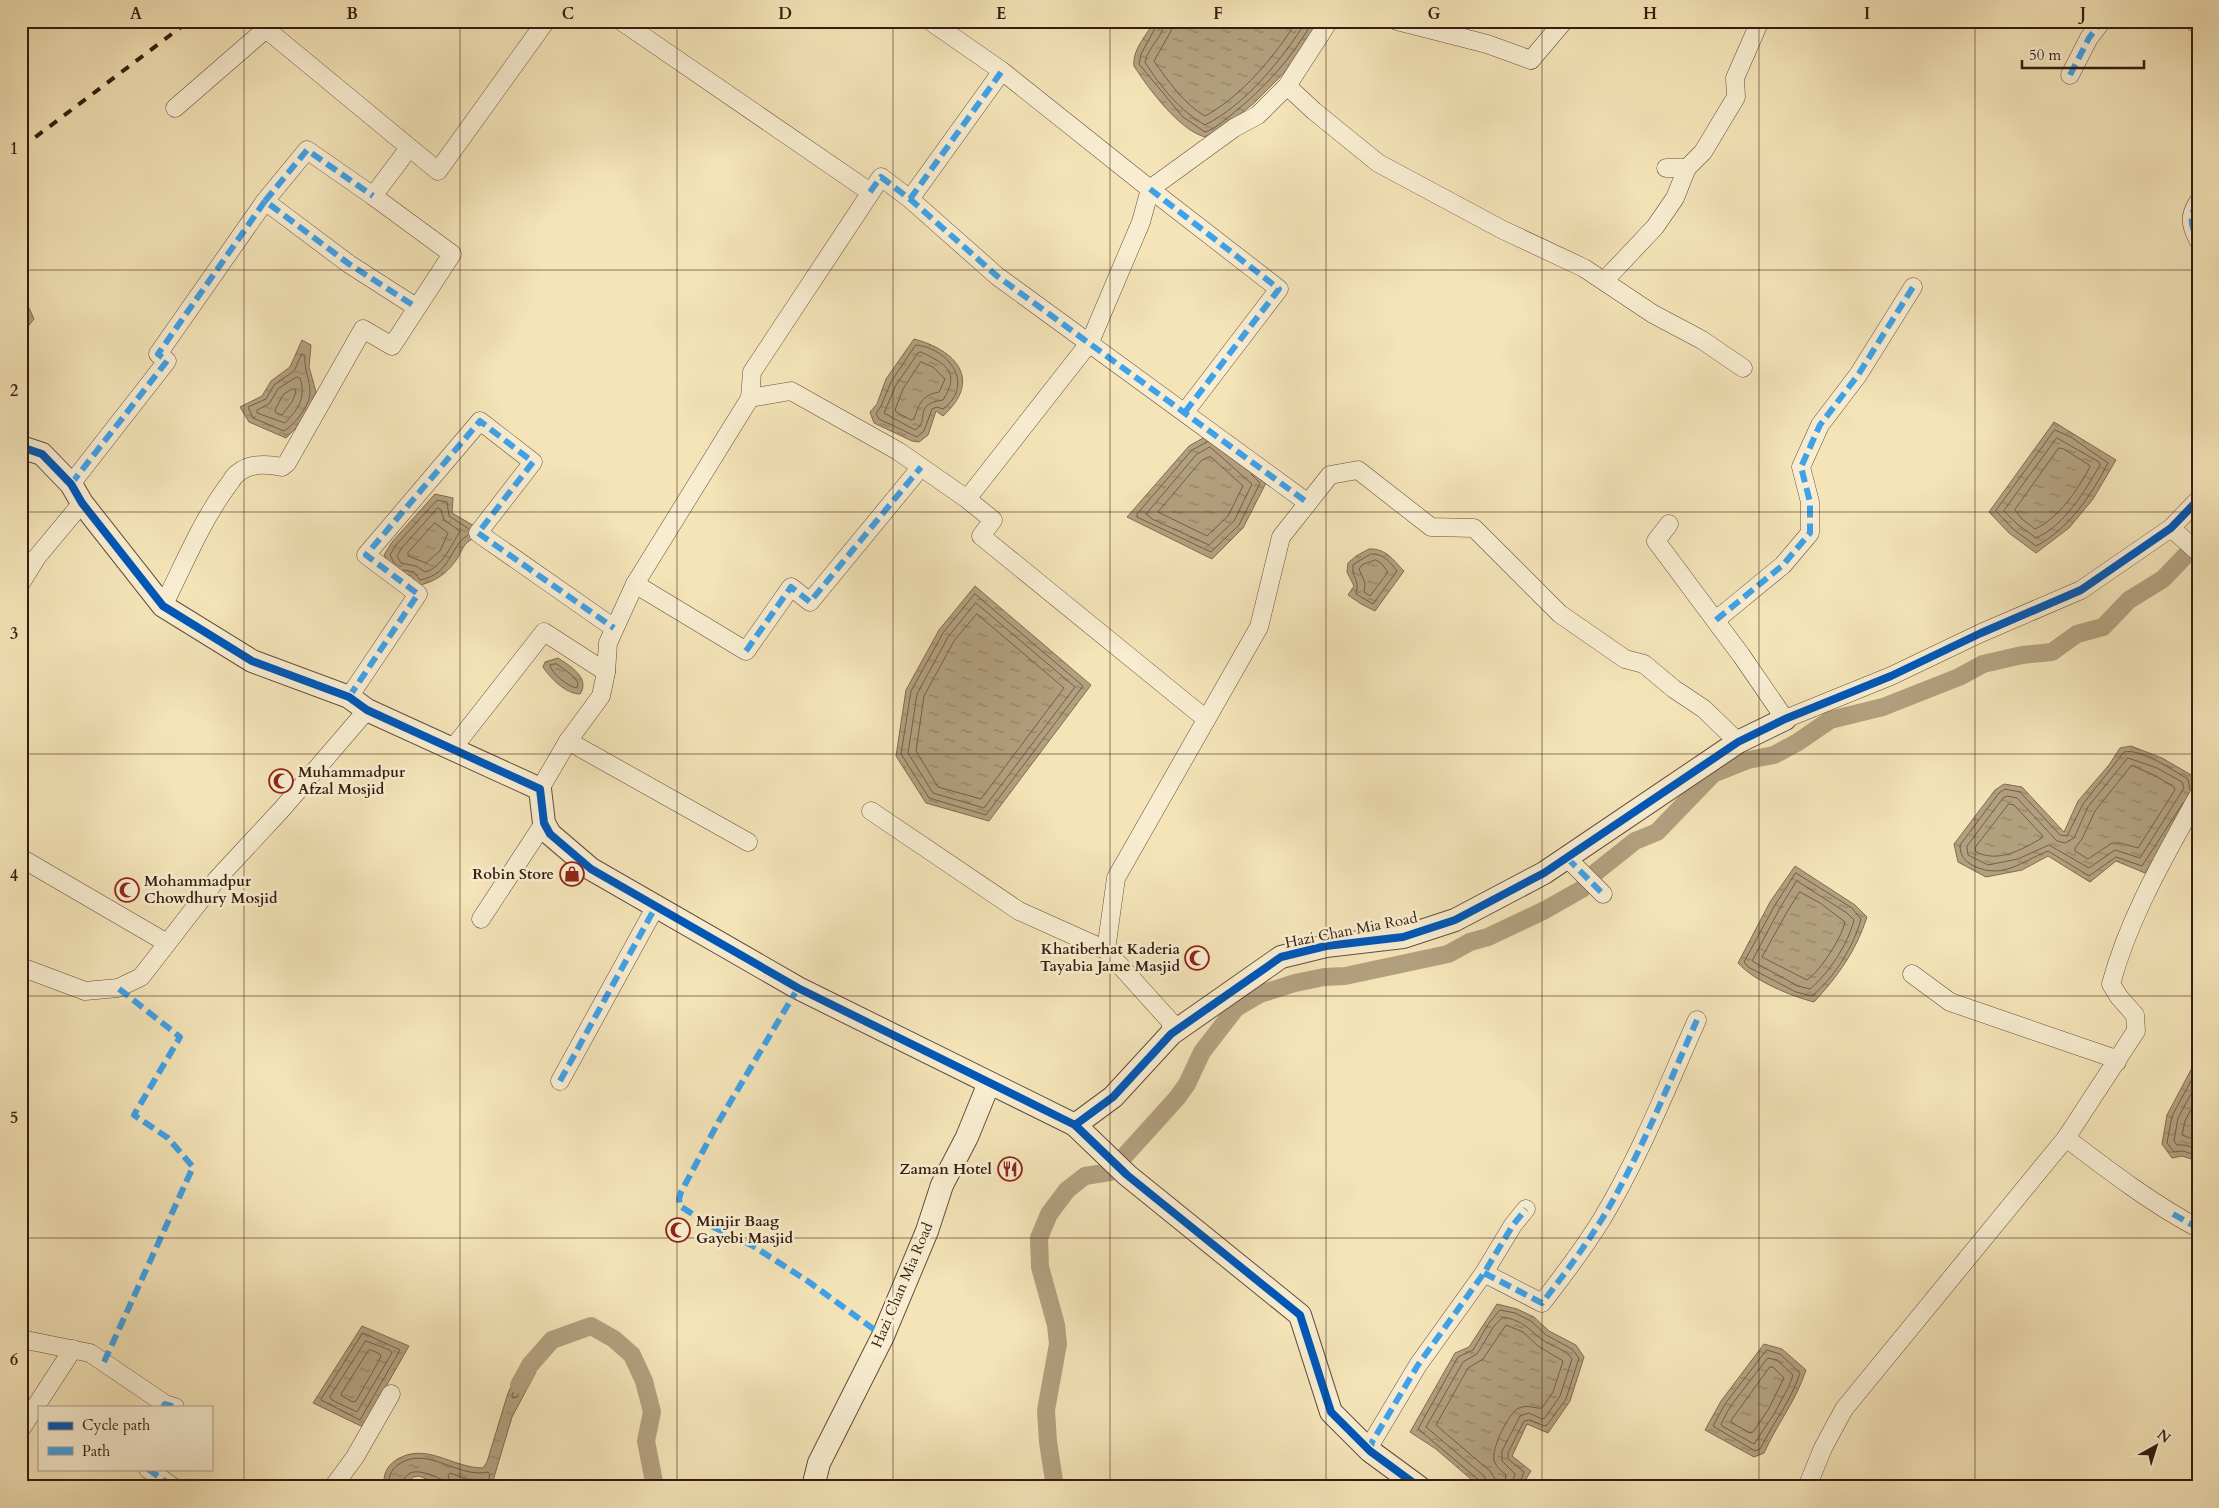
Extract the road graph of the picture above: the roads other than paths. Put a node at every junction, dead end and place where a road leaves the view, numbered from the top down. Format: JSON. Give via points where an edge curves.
{"nodes":[{"id":1,"x":546,"y":21,"type":"edge"},
{"id":2,"x":621,"y":21,"type":"edge"},
{"id":3,"x":930,"y":21,"type":"edge"},
{"id":4,"x":1329,"y":21,"type":"edge"},
{"id":5,"x":1397,"y":21,"type":"edge"},
{"id":6,"x":1564,"y":21,"type":"edge"},
{"id":7,"x":1760,"y":21,"type":"edge"},
{"id":8,"x":2102,"y":21,"type":"edge"},
{"id":9,"x":2193,"y":21,"type":"edge"},
{"id":10,"x":270,"y":25,"type":"edge"},
{"id":11,"x":2198,"y":25,"type":"edge"},
{"id":12,"x":1002,"y":71,"type":"junction"},
{"id":13,"x":2070,"y":75,"type":"dead end"},
{"id":14,"x":1287,"y":86,"type":"junction"},
{"id":15,"x":174,"y":108,"type":"dead end"},
{"id":16,"x":409,"y":148,"type":"junction"},
{"id":17,"x":1666,"y":168,"type":"dead end"},
{"id":18,"x":1687,"y":168,"type":"junction"},
{"id":19,"x":1150,"y":189,"type":"junction"},
{"id":20,"x":870,"y":192,"type":"junction"},
{"id":21,"x":373,"y":196,"type":"junction"},
{"id":22,"x":910,"y":199,"type":"junction"},
{"id":23,"x":265,"y":201,"type":"junction"},
{"id":24,"x":2198,"y":202,"type":"edge"},
{"id":25,"x":2198,"y":240,"type":"edge"},
{"id":26,"x":1604,"y":281,"type":"junction"},
{"id":27,"x":1913,"y":287,"type":"dead end"},
{"id":28,"x":416,"y":307,"type":"junction"},
{"id":29,"x":1090,"y":342,"type":"junction"},
{"id":30,"x":1744,"y":368,"type":"dead end"},
{"id":31,"x":750,"y":398,"type":"junction"},
{"id":32,"x":1185,"y":412,"type":"junction"},
{"id":33,"x":21,"y":447,"type":"edge"},
{"id":34,"x":921,"y":467,"type":"junction"},
{"id":35,"x":76,"y":493,"type":"junction"},
{"id":36,"x":967,"y":499,"type":"junction"},
{"id":37,"x":2198,"y":500,"type":"edge"},
{"id":38,"x":1308,"y":503,"type":"junction"},
{"id":39,"x":1669,"y":524,"type":"dead end"},
{"id":40,"x":2171,"y":528,"type":"junction"},
{"id":41,"x":2198,"y":552,"type":"edge"},
{"id":42,"x":21,"y":583,"type":"edge"},
{"id":43,"x":635,"y":584,"type":"junction"},
{"id":44,"x":163,"y":606,"type":"junction"},
{"id":45,"x":1716,"y":620,"type":"junction"},
{"id":46,"x":614,"y":628,"type":"junction"},
{"id":47,"x":606,"y":672,"type":"junction"},
{"id":48,"x":349,"y":698,"type":"junction"},
{"id":49,"x":367,"y":710,"type":"junction"},
{"id":50,"x":1206,"y":719,"type":"junction"},
{"id":51,"x":1784,"y":720,"type":"junction"},
{"id":52,"x":568,"y":741,"type":"junction"},
{"id":53,"x":1738,"y":742,"type":"junction"},
{"id":54,"x":453,"y":748,"type":"junction"},
{"id":55,"x":540,"y":789,"type":"junction"},
{"id":56,"x":2198,"y":796,"type":"edge"},
{"id":57,"x":870,"y":811,"type":"dead end"},
{"id":58,"x":544,"y":823,"type":"junction"},
{"id":59,"x":748,"y":842,"type":"dead end"},
{"id":60,"x":21,"y":858,"type":"edge"},
{"id":61,"x":1566,"y":858,"type":"junction"},
{"id":62,"x":1603,"y":894,"type":"dead end"},
{"id":63,"x":656,"y":906,"type":"junction"},
{"id":64,"x":481,"y":920,"type":"dead end"},
{"id":65,"x":168,"y":943,"type":"junction"},
{"id":66,"x":1106,"y":950,"type":"junction"},
{"id":67,"x":21,"y":967,"type":"edge"},
{"id":68,"x":1912,"y":974,"type":"dead end"},
{"id":69,"x":1698,"y":1020,"type":"dead end"},
{"id":70,"x":1171,"y":1034,"type":"junction"},
{"id":71,"x":2116,"y":1062,"type":"junction"},
{"id":72,"x":560,"y":1081,"type":"dead end"},
{"id":73,"x":990,"y":1082,"type":"junction"},
{"id":74,"x":1075,"y":1125,"type":"junction"},
{"id":75,"x":2066,"y":1138,"type":"junction"},
{"id":76,"x":1526,"y":1209,"type":"dead end"},
{"id":77,"x":2198,"y":1228,"type":"edge"},
{"id":78,"x":1484,"y":1273,"type":"junction"},
{"id":79,"x":21,"y":1339,"type":"edge"},
{"id":80,"x":73,"y":1349,"type":"junction"},
{"id":81,"x":391,"y":1394,"type":"dead end"},
{"id":82,"x":168,"y":1406,"type":"edge"},
{"id":83,"x":21,"y":1429,"type":"edge"},
{"id":84,"x":1370,"y":1450,"type":"junction"},
{"id":85,"x":149,"y":1470,"type":"edge"},
{"id":86,"x":173,"y":1487,"type":"edge"},
{"id":87,"x":333,"y":1487,"type":"edge"},
{"id":88,"x":813,"y":1487,"type":"edge"},
{"id":89,"x":1419,"y":1487,"type":"edge"},
{"id":90,"x":1807,"y":1487,"type":"edge"}],
"edges":[{"from":1,"to":16,"type":"street","via":[[438,171]]},
{"from":2,"to":20,"type":"street"},
{"from":3,"to":12,"type":"street"},
{"from":4,"to":14,"type":"street"},
{"from":5,"to":6,"type":"street","via":[[1487,44],[1531,60]]},
{"from":7,"to":18,"type":"street","via":[[1735,78],[1736,97],[1703,152]]},
{"from":8,"to":13,"type":"street","via":[[2089,38]]},
{"from":9,"to":11,"type":"street"},
{"from":10,"to":15,"type":"street"},
{"from":10,"to":16,"type":"street"},
{"from":12,"to":19,"type":"street"},
{"from":12,"to":22,"type":"street"},
{"from":14,"to":19,"type":"street","via":[[1258,114]]},
{"from":14,"to":26,"type":"street","via":[[1378,163]]},
{"from":16,"to":21,"type":"street"},
{"from":17,"to":18,"type":"street"},
{"from":18,"to":26,"type":"street","via":[[1675,198],[1655,227]]},
{"from":19,"to":29,"type":"street","via":[[1141,222]]},
{"from":19,"to":32,"type":"street","via":[[1279,289]]},
{"from":20,"to":22,"type":"street","via":[[881,176]]},
{"from":20,"to":31,"type":"street","via":[[752,372]]},
{"from":21,"to":23,"type":"street","via":[[307,150]]},
{"from":21,"to":28,"type":"street","via":[[452,254]]},
{"from":22,"to":29,"type":"street","via":[[997,276]]},
{"from":23,"to":28,"type":"street","via":[[349,264]]},
{"from":23,"to":35,"type":"street","via":[[158,354],[167,360]]},
{"from":24,"to":25,"type":"street","via":[[2191,214]]},
{"from":26,"to":30,"type":"street"},
{"from":27,"to":45,"type":"street","via":[[1858,375],[1820,425],[1801,467],[1810,502],[1810,533],[1783,564]]},
{"from":28,"to":44,"type":"street","via":[[392,346],[363,329],[287,463],[282,467],[257,465],[238,473],[217,500]]},
{"from":29,"to":32,"type":"street"},
{"from":29,"to":36,"type":"street"},
{"from":31,"to":34,"type":"street","via":[[791,391]]},
{"from":31,"to":43,"type":"street"},
{"from":32,"to":38,"type":"street"},
{"from":33,"to":35,"type":"street","via":[[42,454]]},
{"from":34,"to":36,"type":"street"},
{"from":34,"to":43,"type":"street","via":[[810,602],[791,587],[746,651]]},
{"from":35,"to":42,"type":"street"},
{"from":35,"to":44,"type":"street"},
{"from":36,"to":50,"type":"street","via":[[993,520],[981,536]]},
{"from":37,"to":40,"type":"street"},
{"from":38,"to":50,"type":"street","via":[[1281,537],[1259,627]]},
{"from":38,"to":53,"type":"street","via":[[1330,475],[1358,470],[1431,528],[1474,528],[1560,614],[1625,659],[1644,664],[1704,709]]},
{"from":39,"to":45,"type":"street","via":[[1656,541]]},
{"from":40,"to":41,"type":"street"},
{"from":40,"to":51,"type":"street","via":[[2081,590],[1891,676]]},
{"from":43,"to":46,"type":"street"},
{"from":44,"to":48,"type":"street","via":[[252,661]]},
{"from":45,"to":51,"type":"street"},
{"from":46,"to":47,"type":"street","via":[[608,643]]},
{"from":46,"to":48,"type":"street","via":[[478,533],[533,462],[480,421],[366,555],[418,594]]},
{"from":47,"to":52,"type":"street","via":[[601,696]]},
{"from":47,"to":54,"type":"street","via":[[544,632]]},
{"from":48,"to":49,"type":"street"},
{"from":49,"to":54,"type":"street"},
{"from":49,"to":65,"type":"street","via":[[217,879]]},
{"from":50,"to":66,"type":"street","via":[[1116,878]]},
{"from":51,"to":53,"type":"street","name":"Hazi Chan Mia Road"},
{"from":52,"to":55,"type":"street"},
{"from":52,"to":59,"type":"street"},
{"from":53,"to":61,"type":"street","name":"Hazi Chan Mia Road"},
{"from":54,"to":55,"type":"street"},
{"from":55,"to":58,"type":"street"},
{"from":56,"to":71,"type":"street","via":[[2144,897],[2115,967],[2111,984],[2135,1015],[2137,1024],[2136,1031]]},
{"from":57,"to":66,"type":"street","via":[[1019,911]]},
{"from":58,"to":63,"type":"street","via":[[550,834],[591,869]]},
{"from":58,"to":64,"type":"street"},
{"from":60,"to":65,"type":"street"},
{"from":61,"to":62,"type":"street"},
{"from":61,"to":70,"type":"street","name":"Hazi Chan Mia Road","via":[[1455,920],[1403,937],[1326,946],[1281,957]]},
{"from":63,"to":72,"type":"street"},
{"from":63,"to":73,"type":"street","via":[[798,988]]},
{"from":65,"to":67,"type":"street","via":[[141,977],[118,988],[85,991]]},
{"from":66,"to":70,"type":"street","via":[[1171,1022]]},
{"from":68,"to":71,"type":"street","via":[[1950,1002],[2113,1058]]},
{"from":69,"to":78,"type":"street","via":[[1647,1134],[1602,1219],[1542,1303]]},
{"from":70,"to":74,"type":"street","name":"Hazi Chan Mia Road","via":[[1112,1097]]},
{"from":71,"to":75,"type":"street"},
{"from":73,"to":74,"type":"street"},
{"from":73,"to":88,"type":"street","name":"Hazi Chan Mia Road","via":[[942,1185],[927,1231],[883,1336],[819,1463]]},
{"from":74,"to":84,"type":"street","via":[[1127,1175],[1300,1315],[1331,1412]]},
{"from":75,"to":77,"type":"street","via":[[2128,1184]]},
{"from":75,"to":90,"type":"street","via":[[1844,1408]]},
{"from":76,"to":78,"type":"street"},
{"from":78,"to":84,"type":"street","via":[[1418,1365]]},
{"from":79,"to":80,"type":"street"},
{"from":80,"to":82,"type":"street","via":[[90,1353]]},
{"from":80,"to":83,"type":"street"},
{"from":81,"to":87,"type":"street","via":[[355,1457]]},
{"from":84,"to":89,"type":"street"},
{"from":85,"to":86,"type":"street"}]}
